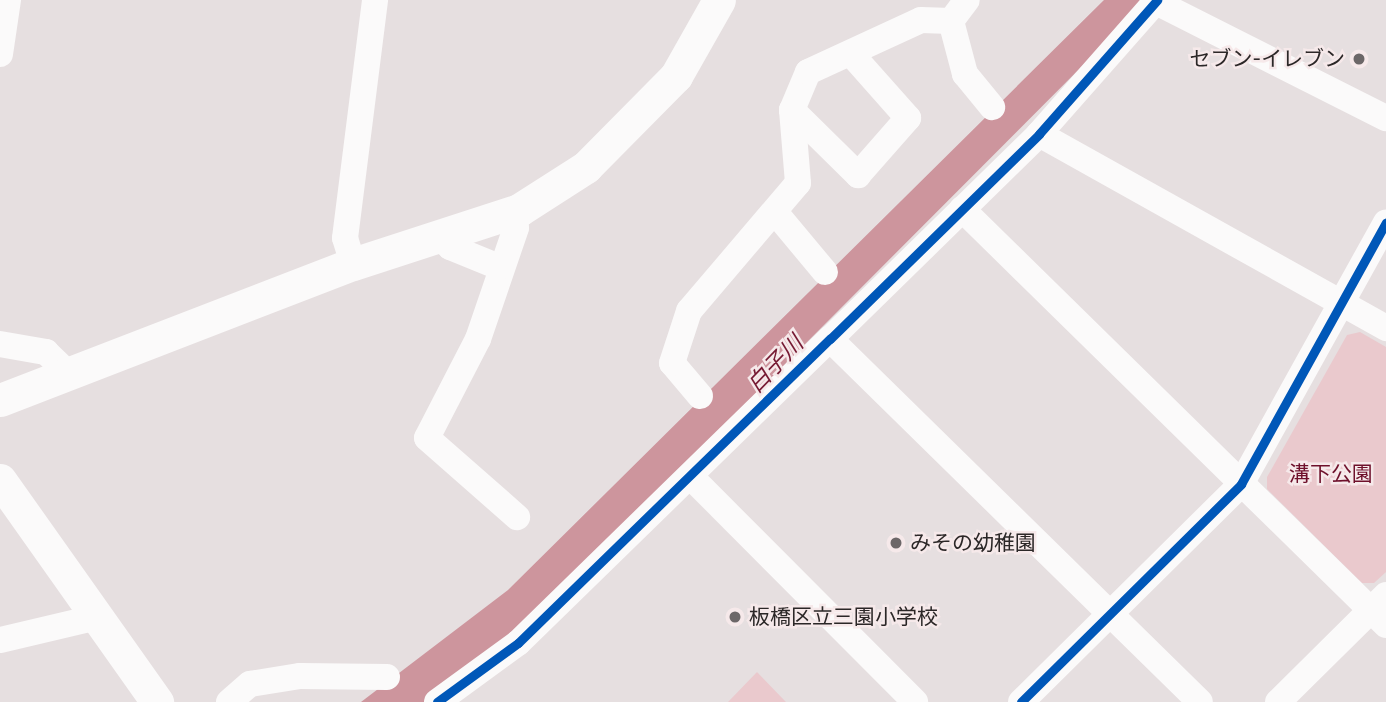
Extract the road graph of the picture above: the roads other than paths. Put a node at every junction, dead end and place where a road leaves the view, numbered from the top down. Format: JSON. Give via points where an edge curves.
{"nodes":[{"id":1,"x":8,"y":0,"type":"edge"},
{"id":2,"x":375,"y":0,"type":"edge"},
{"id":3,"x":719,"y":0,"type":"edge"},
{"id":4,"x":967,"y":0,"type":"edge"},
{"id":5,"x":1157,"y":1,"type":"edge"},
{"id":6,"x":951,"y":21,"type":"junction"},
{"id":7,"x":0,"y":54,"type":"edge"},
{"id":8,"x":852,"y":55,"type":"junction"},
{"id":9,"x":992,"y":107,"type":"dead end"},
{"id":10,"x":792,"y":110,"type":"junction"},
{"id":11,"x":1386,"y":118,"type":"edge"},
{"id":12,"x":1039,"y":134,"type":"junction"},
{"id":13,"x":962,"y":209,"type":"junction"},
{"id":14,"x":512,"y":212,"type":"junction"},
{"id":15,"x":775,"y":212,"type":"junction"},
{"id":16,"x":1386,"y":222,"type":"edge"},
{"id":17,"x":445,"y":234,"type":"junction"},
{"id":18,"x":353,"y":264,"type":"junction"},
{"id":19,"x":499,"y":267,"type":"junction"},
{"id":20,"x":825,"y":272,"type":"dead end"},
{"id":21,"x":1342,"y":304,"type":"junction"},
{"id":22,"x":1386,"y":328,"type":"edge"},
{"id":23,"x":830,"y":339,"type":"junction"},
{"id":24,"x":0,"y":344,"type":"edge"},
{"id":25,"x":68,"y":373,"type":"junction"},
{"id":26,"x":700,"y":396,"type":"dead end"},
{"id":27,"x":0,"y":400,"type":"edge"},
{"id":28,"x":690,"y":476,"type":"junction"},
{"id":29,"x":0,"y":480,"type":"edge"},
{"id":30,"x":1241,"y":484,"type":"junction"},
{"id":31,"x":517,"y":517,"type":"dead end"},
{"id":32,"x":1381,"y":610,"type":"edge"},
{"id":33,"x":1111,"y":615,"type":"junction"},
{"id":34,"x":98,"y":617,"type":"junction"},
{"id":35,"x":0,"y":640,"type":"edge"},
{"id":36,"x":387,"y":677,"type":"dead end"},
{"id":37,"x":157,"y":702,"type":"edge"},
{"id":38,"x":229,"y":702,"type":"edge"},
{"id":39,"x":437,"y":702,"type":"edge"},
{"id":40,"x":915,"y":702,"type":"edge"},
{"id":41,"x":1021,"y":702,"type":"edge"},
{"id":42,"x":1200,"y":702,"type":"edge"},
{"id":43,"x":1278,"y":702,"type":"edge"}],
"edges":[{"from":1,"to":7,"type":"street"},
{"from":2,"to":18,"type":"street","via":[[345,238]]},
{"from":3,"to":14,"type":"street","via":[[676,76],[586,167]]},
{"from":4,"to":6,"type":"street"},
{"from":5,"to":11,"type":"street"},
{"from":5,"to":12,"type":"street"},
{"from":6,"to":8,"type":"street","via":[[921,20]]},
{"from":6,"to":9,"type":"street","via":[[965,74]]},
{"from":8,"to":10,"type":"street","via":[[808,72]]},
{"from":8,"to":10,"type":"street","via":[[908,118],[858,175]]},
{"from":10,"to":15,"type":"street","via":[[798,183]]},
{"from":12,"to":13,"type":"street"},
{"from":12,"to":21,"type":"street"},
{"from":13,"to":23,"type":"street"},
{"from":13,"to":30,"type":"street"},
{"from":14,"to":17,"type":"street"},
{"from":14,"to":19,"type":"street","via":[[516,228]]},
{"from":15,"to":20,"type":"street"},
{"from":15,"to":26,"type":"street","via":[[741,243],[689,311],[672,363]]},
{"from":16,"to":21,"type":"street"},
{"from":17,"to":18,"type":"street"},
{"from":17,"to":19,"type":"street","via":[[450,247]]},
{"from":18,"to":25,"type":"street"},
{"from":19,"to":31,"type":"street","via":[[478,339],[427,438]]},
{"from":21,"to":22,"type":"street"},
{"from":21,"to":30,"type":"street"},
{"from":23,"to":28,"type":"street"},
{"from":23,"to":33,"type":"street"},
{"from":24,"to":25,"type":"street","via":[[47,352]]},
{"from":25,"to":27,"type":"street"},
{"from":28,"to":39,"type":"street","via":[[518,643]]},
{"from":28,"to":40,"type":"street"},
{"from":29,"to":34,"type":"street"},
{"from":30,"to":32,"type":"street"},
{"from":30,"to":33,"type":"street"},
{"from":32,"to":43,"type":"street"},
{"from":33,"to":41,"type":"street"},
{"from":33,"to":42,"type":"street"},
{"from":34,"to":35,"type":"street"},
{"from":34,"to":37,"type":"street"},
{"from":36,"to":38,"type":"street","via":[[287,678],[250,684]]}]}
